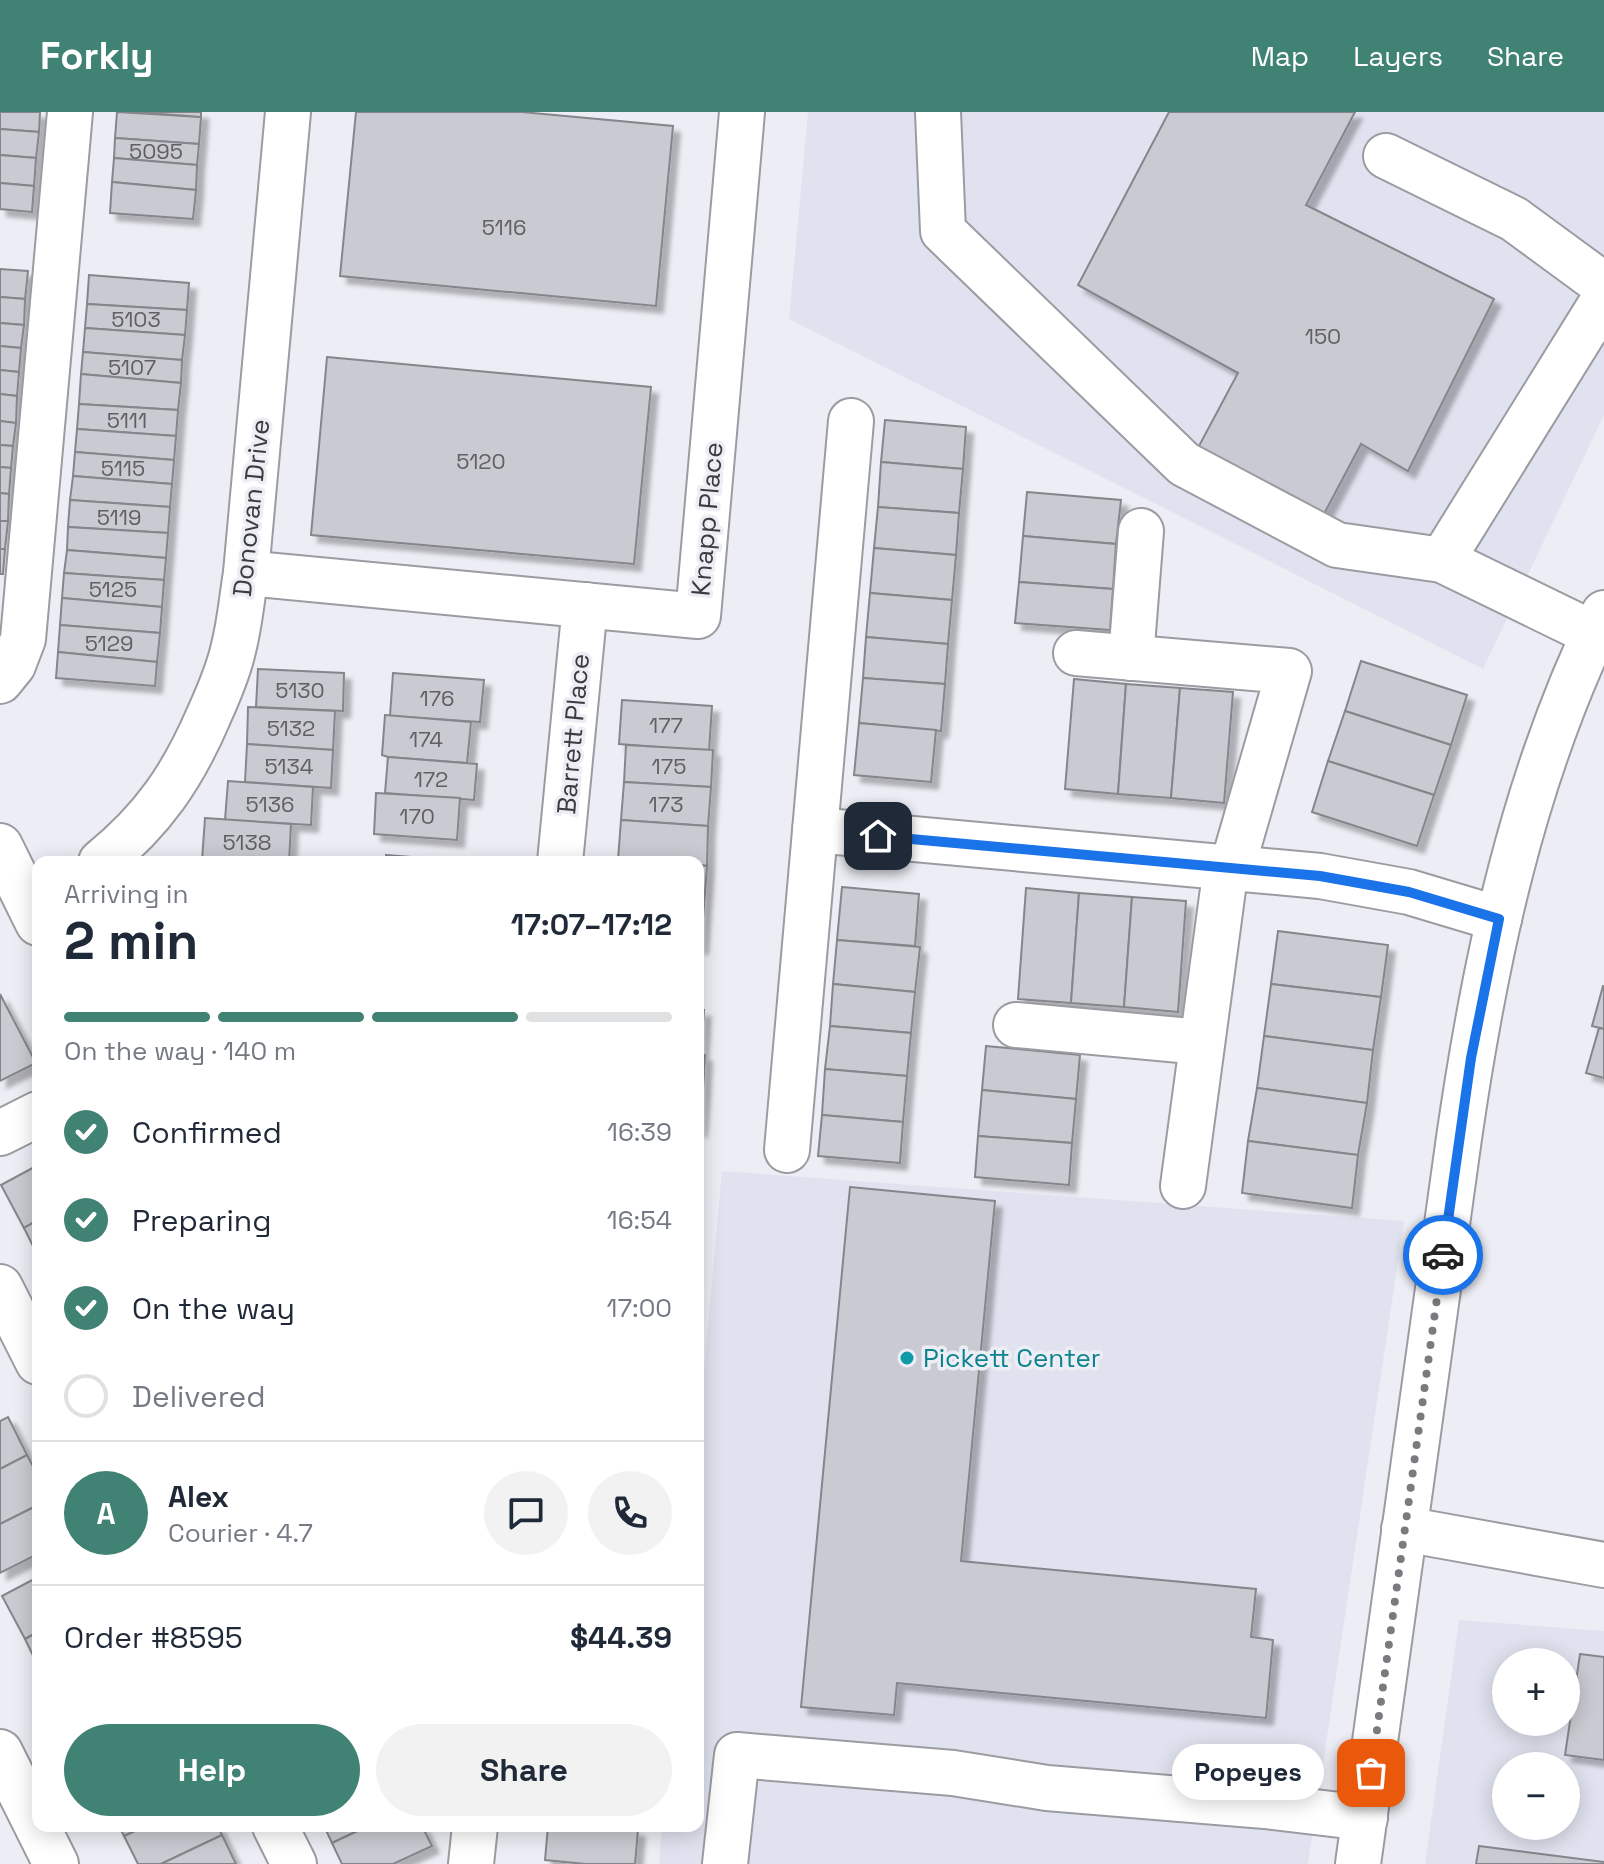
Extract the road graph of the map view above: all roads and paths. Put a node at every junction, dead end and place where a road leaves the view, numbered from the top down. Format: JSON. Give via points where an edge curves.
{"nodes":[{"id":1,"x":70,"y":112,"type":"edge"},
{"id":2,"x":288,"y":112,"type":"edge"},
{"id":3,"x":742,"y":112,"type":"edge"},
{"id":4,"x":938,"y":112,"type":"edge"},
{"id":5,"x":1386,"y":156,"type":"dead end"},
{"id":6,"x":1604,"y":285,"type":"edge"},
{"id":7,"x":1604,"y":299,"type":"edge"},
{"id":8,"x":851,"y":421,"type":"dead end"},
{"id":9,"x":1141,"y":531,"type":"dead end"},
{"id":10,"x":1442,"y":560,"type":"junction"},
{"id":11,"x":246,"y":573,"type":"junction"},
{"id":12,"x":585,"y":605,"type":"junction"},
{"id":13,"x":1599,"y":623,"type":"edge"},
{"id":14,"x":1076,"y":653,"type":"dead end"},
{"id":15,"x":1131,"y":658,"type":"junction"},
{"id":16,"x":0,"y":681,"type":"edge"},
{"id":17,"x":815,"y":830,"type":"junction"},
{"id":18,"x":0,"y":846,"type":"edge"},
{"id":19,"x":108,"y":856,"type":"edge"},
{"id":20,"x":561,"y":856,"type":"edge"},
{"id":21,"x":1229,"y":868,"type":"junction"},
{"id":22,"x":27,"y":914,"type":"edge"},
{"id":23,"x":1499,"y":919,"type":"junction"},
{"id":24,"x":1016,"y":1025,"type":"dead end"},
{"id":25,"x":1202,"y":1042,"type":"junction"},
{"id":26,"x":32,"y":1117,"type":"edge"},
{"id":27,"x":0,"y":1133,"type":"edge"},
{"id":28,"x":787,"y":1150,"type":"dead end"},
{"id":29,"x":1183,"y":1186,"type":"dead end"},
{"id":30,"x":0,"y":1287,"type":"edge"},
{"id":31,"x":32,"y":1350,"type":"edge"},
{"id":32,"x":1404,"y":1529,"type":"junction"},
{"id":33,"x":1604,"y":1565,"type":"edge"},
{"id":34,"x":0,"y":1752,"type":"edge"},
{"id":35,"x":32,"y":1816,"type":"edge"},
{"id":36,"x":1365,"y":1818,"type":"junction"},
{"id":37,"x":40,"y":1832,"type":"edge"},
{"id":38,"x":278,"y":1832,"type":"edge"},
{"id":39,"x":474,"y":1832,"type":"edge"},
{"id":40,"x":56,"y":1864,"type":"edge"},
{"id":41,"x":294,"y":1864,"type":"edge"},
{"id":42,"x":471,"y":1864,"type":"edge"},
{"id":43,"x":725,"y":1864,"type":"edge"},
{"id":44,"x":1358,"y":1864,"type":"edge"}],
"edges":[{"from":1,"to":16,"type":"street","via":[[23,639]]},
{"from":2,"to":11,"type":"street","name":"Donovan Drive"},
{"from":3,"to":12,"type":"street","name":"Knapp Place","via":[[698,616]]},
{"from":4,"to":10,"type":"street","via":[[943,231],[1184,464],[1337,545]]},
{"from":5,"to":6,"type":"street","via":[[1514,219]]},
{"from":7,"to":10,"type":"street"},
{"from":8,"to":17,"type":"street"},
{"from":9,"to":15,"type":"street"},
{"from":10,"to":13,"type":"street"},
{"from":11,"to":12,"type":"street","name":"Knapp Place"},
{"from":11,"to":19,"type":"street","name":"Donovan Drive","via":[[234,649],[197,744],[155,809]]},
{"from":12,"to":20,"type":"street","name":"Barrett Place"},
{"from":13,"to":23,"type":"street","via":[[1546,753]]},
{"from":14,"to":15,"type":"street"},
{"from":15,"to":21,"type":"street","via":[[1289,671]]},
{"from":17,"to":21,"type":"street"},
{"from":17,"to":28,"type":"street"},
{"from":18,"to":22,"type":"street"},
{"from":21,"to":23,"type":"street","via":[[1320,876],[1409,892]]},
{"from":21,"to":25,"type":"street"},
{"from":23,"to":32,"type":"street","via":[[1471,1058]]},
{"from":24,"to":25,"type":"street"},
{"from":25,"to":29,"type":"street"},
{"from":26,"to":27,"type":"street"},
{"from":30,"to":31,"type":"street"},
{"from":32,"to":33,"type":"street"},
{"from":32,"to":36,"type":"street"},
{"from":34,"to":35,"type":"street"},
{"from":36,"to":43,"type":"street","via":[[737,1755]]},
{"from":36,"to":44,"type":"street"},
{"from":37,"to":40,"type":"street"},
{"from":38,"to":41,"type":"street"},
{"from":39,"to":42,"type":"street"}]}
